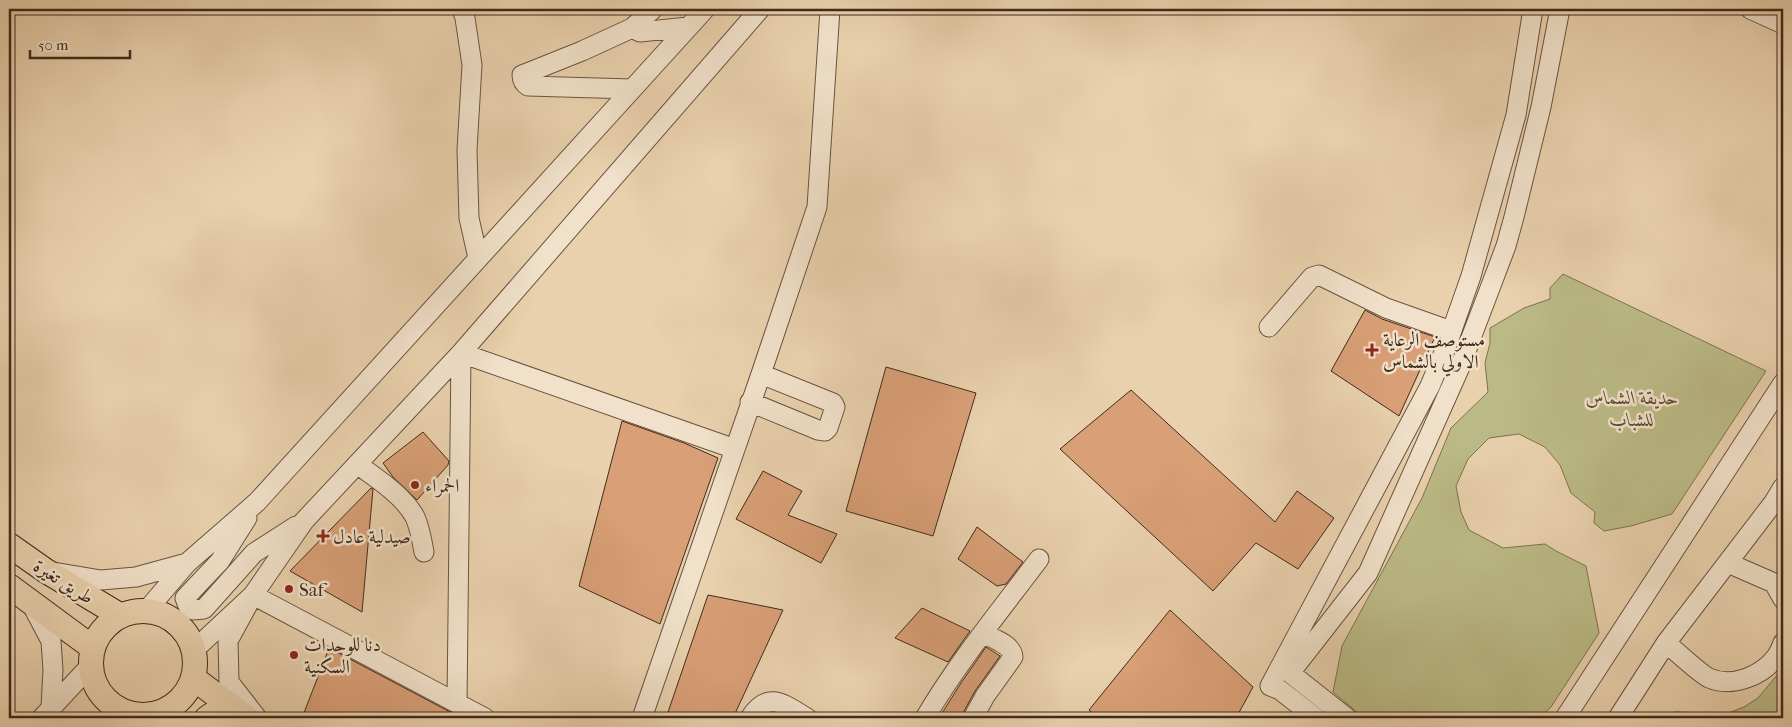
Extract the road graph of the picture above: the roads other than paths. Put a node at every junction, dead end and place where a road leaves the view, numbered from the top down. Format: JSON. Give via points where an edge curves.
{"nodes":[{"id":1,"x":462,"y":9,"type":"edge"},
{"id":2,"x":653,"y":9,"type":"edge"},
{"id":3,"x":705,"y":9,"type":"edge"},
{"id":4,"x":760,"y":9,"type":"edge"},
{"id":5,"x":830,"y":9,"type":"edge"},
{"id":6,"x":1533,"y":9,"type":"edge"},
{"id":7,"x":1560,"y":9,"type":"edge"},
{"id":8,"x":1750,"y":9,"type":"edge"},
{"id":9,"x":1783,"y":24,"type":"edge"},
{"id":10,"x":688,"y":27,"type":"junction"},
{"id":11,"x":632,"y":28,"type":"junction"},
{"id":12,"x":632,"y":89,"type":"junction"},
{"id":13,"x":478,"y":258,"type":"junction"},
{"id":14,"x":1269,"y":327,"type":"dead end"},
{"id":15,"x":1451,"y":331,"type":"junction"},
{"id":16,"x":461,"y":353,"type":"junction"},
{"id":17,"x":761,"y":374,"type":"junction"},
{"id":18,"x":1783,"y":383,"type":"edge"},
{"id":19,"x":750,"y":402,"type":"junction"},
{"id":20,"x":735,"y":449,"type":"junction"},
{"id":21,"x":357,"y":464,"type":"junction"},
{"id":22,"x":1783,"y":487,"type":"edge"},
{"id":23,"x":257,"y":502,"type":"junction"},
{"id":24,"x":304,"y":521,"type":"junction"},
{"id":25,"x":9,"y":545,"type":"edge"},
{"id":26,"x":424,"y":552,"type":"dead end"},
{"id":27,"x":1039,"y":559,"type":"dead end"},
{"id":28,"x":187,"y":563,"type":"junction"},
{"id":29,"x":1728,"y":563,"type":"junction"},
{"id":30,"x":46,"y":571,"type":"junction"},
{"id":31,"x":9,"y":586,"type":"edge"},
{"id":32,"x":253,"y":595,"type":"junction"},
{"id":33,"x":1783,"y":599,"type":"edge"},
{"id":34,"x":32,"y":605,"type":"junction"},
{"id":35,"x":147,"y":610,"type":"junction"},
{"id":36,"x":121,"y":616,"type":"junction"},
{"id":37,"x":983,"y":633,"type":"junction"},
{"id":38,"x":1666,"y":643,"type":"junction"},
{"id":39,"x":1783,"y":643,"type":"edge"},
{"id":40,"x":194,"y":650,"type":"junction"},
{"id":41,"x":92,"y":657,"type":"junction"},
{"id":42,"x":194,"y":678,"type":"junction"},
{"id":43,"x":46,"y":713,"type":"edge"},
{"id":44,"x":470,"y":713,"type":"edge"},
{"id":45,"x":174,"y":714,"type":"edge"},
{"id":46,"x":126,"y":716,"type":"edge"},
{"id":47,"x":207,"y":718,"type":"edge"},
{"id":48,"x":231,"y":718,"type":"edge"},
{"id":49,"x":248,"y":718,"type":"edge"},
{"id":50,"x":257,"y":718,"type":"edge"},
{"id":51,"x":642,"y":718,"type":"edge"},
{"id":52,"x":750,"y":718,"type":"edge"},
{"id":53,"x":807,"y":718,"type":"edge"},
{"id":54,"x":925,"y":718,"type":"edge"},
{"id":55,"x":973,"y":718,"type":"edge"},
{"id":56,"x":1316,"y":718,"type":"edge"},
{"id":57,"x":1347,"y":718,"type":"edge"},
{"id":58,"x":1565,"y":718,"type":"edge"},
{"id":59,"x":1618,"y":718,"type":"edge"}],
"edges":[{"from":1,"to":13,"type":"street","via":[[472,65],[466,150],[469,218]]},
{"from":2,"to":11,"type":"street"},
{"from":3,"to":10,"type":"street"},
{"from":4,"to":16,"type":"street"},
{"from":5,"to":17,"type":"street","via":[[817,207]]},
{"from":6,"to":15,"type":"street","via":[[1516,115],[1471,276]]},
{"from":7,"to":57,"type":"street","via":[[1541,107],[1506,246],[1460,367],[1368,573],[1290,673]]},
{"from":8,"to":9,"type":"street"},
{"from":10,"to":11,"type":"street","via":[[640,32]]},
{"from":10,"to":12,"type":"street"},
{"from":11,"to":12,"type":"street","via":[[522,75],[528,86]]},
{"from":12,"to":13,"type":"street"},
{"from":13,"to":23,"type":"street"},
{"from":14,"to":15,"type":"street","via":[[1312,277],[1319,275],[1386,308]]},
{"from":15,"to":56,"type":"street","via":[[1430,386],[1270,686]]},
{"from":16,"to":20,"type":"street"},
{"from":16,"to":21,"type":"street"},
{"from":16,"to":44,"type":"street"},
{"from":17,"to":19,"type":"street"},
{"from":17,"to":19,"type":"street","via":[[833,403],[835,407],[827,430],[818,430]]},
{"from":18,"to":58,"type":"street"},
{"from":19,"to":20,"type":"street"},
{"from":20,"to":51,"type":"street"},
{"from":21,"to":24,"type":"street"},
{"from":21,"to":26,"type":"street","via":[[387,486],[408,507],[415,518]]},
{"from":22,"to":29,"type":"street"},
{"from":23,"to":24,"type":"street","via":[[220,561],[185,598],[193,610],[204,609],[254,553]]},
{"from":23,"to":28,"type":"street"},
{"from":24,"to":32,"type":"street"},
{"from":25,"to":30,"type":"main road","name":"طريق تغيرة"},
{"from":27,"to":37,"type":"street"},
{"from":28,"to":30,"type":"street","via":[[136,577],[101,580]]},
{"from":28,"to":35,"type":"street"},
{"from":29,"to":33,"type":"street","via":[[1774,583]]},
{"from":29,"to":38,"type":"street"},
{"from":30,"to":34,"type":"main road","via":[[62,588],[65,599],[58,608],[51,610]]},
{"from":30,"to":36,"type":"main road","name":"طريق تغيرة"},
{"from":31,"to":34,"type":"main road","name":"طريق تغيرة"},
{"from":32,"to":40,"type":"street"},
{"from":32,"to":44,"type":"street"},
{"from":32,"to":50,"type":"street","via":[[228,640],[229,682]]},
{"from":34,"to":41,"type":"main road","name":"طريق تغيرة"},
{"from":34,"to":43,"type":"street","via":[[51,641],[53,670]]},
{"from":35,"to":36,"type":"main road"},
{"from":35,"to":40,"type":"main road","via":[[163,614],[177,623],[188,635]]},
{"from":36,"to":41,"type":"main road","via":[[101,632]]},
{"from":37,"to":54,"type":"street"},
{"from":37,"to":55,"type":"street","via":[[1009,647],[1013,656]]},
{"from":38,"to":39,"type":"street","via":[[1708,678],[1727,682],[1746,679],[1763,671]]},
{"from":38,"to":59,"type":"street"},
{"from":40,"to":42,"type":"main road"},
{"from":41,"to":43,"type":"street"},
{"from":41,"to":46,"type":"main road","via":[[94,681],[102,695]]},
{"from":42,"to":45,"type":"main road"},
{"from":42,"to":49,"type":"main road"},
{"from":45,"to":46,"type":"main road"},
{"from":47,"to":48,"type":"main road","via":[[216,712]]},
{"from":52,"to":53,"type":"street","via":[[758,706],[780,702]]}]}
